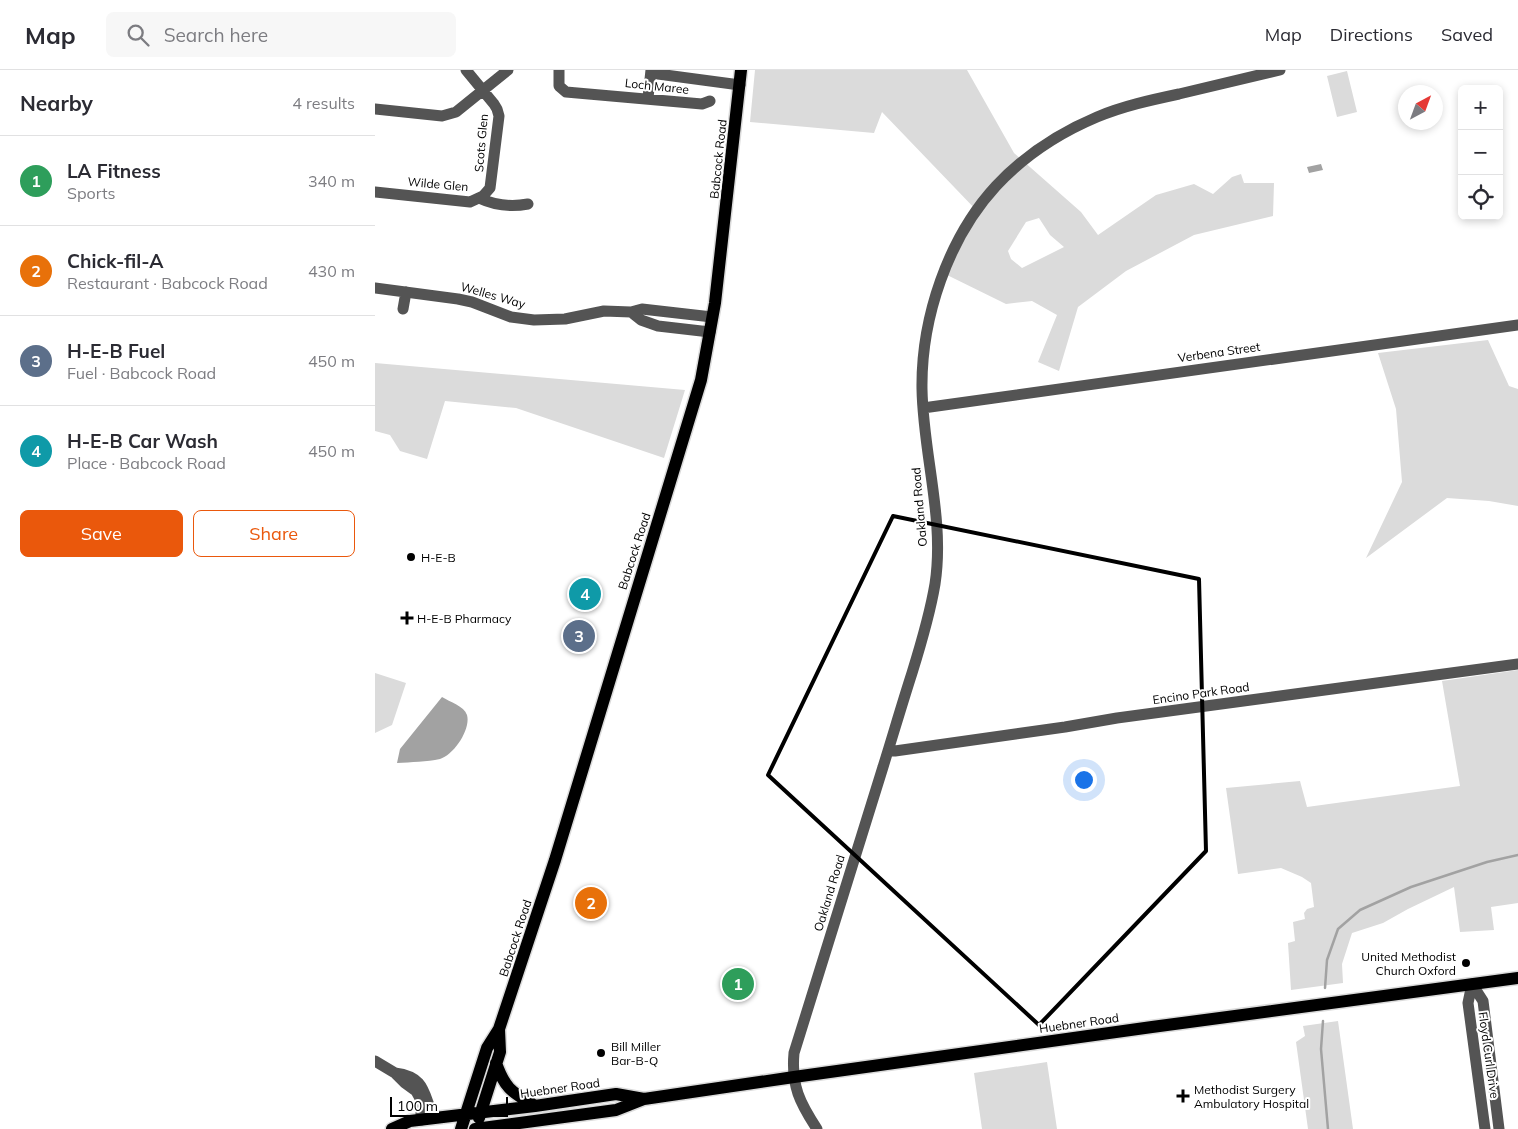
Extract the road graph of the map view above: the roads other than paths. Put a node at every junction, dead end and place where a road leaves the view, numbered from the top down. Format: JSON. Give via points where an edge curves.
{"nodes":[{"id":1,"x":466,"y":70,"type":"edge"},
{"id":2,"x":508,"y":70,"type":"edge"},
{"id":3,"x":559,"y":70,"type":"edge"},
{"id":4,"x":651,"y":70,"type":"edge"},
{"id":5,"x":655,"y":70,"type":"edge"},
{"id":6,"x":736,"y":70,"type":"edge"},
{"id":7,"x":741,"y":70,"type":"edge"},
{"id":8,"x":1280,"y":70,"type":"edge"},
{"id":9,"x":740,"y":85,"type":"junction"},
{"id":10,"x":483,"y":90,"type":"junction"},
{"id":11,"x":648,"y":98,"type":"junction"},
{"id":12,"x":710,"y":101,"type":"dead end"},
{"id":13,"x":375,"y":109,"type":"edge"},
{"id":14,"x":375,"y":192,"type":"edge"},
{"id":15,"x":479,"y":198,"type":"junction"},
{"id":16,"x":528,"y":204,"type":"dead end"},
{"id":17,"x":375,"y":288,"type":"edge"},
{"id":18,"x":406,"y":292,"type":"junction"},
{"id":19,"x":403,"y":309,"type":"dead end"},
{"id":20,"x":631,"y":312,"type":"junction"},
{"id":21,"x":712,"y":317,"type":"junction"},
{"id":22,"x":1518,"y":325,"type":"edge"},
{"id":23,"x":710,"y":332,"type":"junction"},
{"id":24,"x":923,"y":408,"type":"junction"},
{"id":25,"x":1518,"y":664,"type":"edge"},
{"id":26,"x":888,"y":751,"type":"junction"},
{"id":27,"x":1518,"y":978,"type":"edge"},
{"id":28,"x":1472,"y":984,"type":"junction"},
{"id":29,"x":499,"y":1029,"type":"junction"},
{"id":30,"x":375,"y":1061,"type":"edge"},
{"id":31,"x":496,"y":1063,"type":"junction"},
{"id":32,"x":794,"y":1077,"type":"junction"},
{"id":33,"x":643,"y":1099,"type":"junction"},
{"id":34,"x":535,"y":1106,"type":"junction"},
{"id":35,"x":481,"y":1112,"type":"junction"},
{"id":36,"x":465,"y":1114,"type":"junction"},
{"id":37,"x":427,"y":1119,"type":"junction"},
{"id":38,"x":392,"y":1129,"type":"edge"},
{"id":39,"x":461,"y":1129,"type":"edge"},
{"id":40,"x":475,"y":1129,"type":"edge"},
{"id":41,"x":817,"y":1129,"type":"edge"},
{"id":42,"x":1485,"y":1129,"type":"edge"},
{"id":43,"x":1499,"y":1129,"type":"edge"}],
"edges":[{"from":1,"to":10,"type":"street","name":"Scots Glen"},
{"from":2,"to":10,"type":"street"},
{"from":3,"to":11,"type":"street","name":"Loch Maree","via":[[559,86],[566,92]]},
{"from":4,"to":11,"type":"street"},
{"from":5,"to":9,"type":"street","via":[[659,74]]},
{"from":6,"to":7,"type":"street"},
{"from":7,"to":9,"type":"main road","name":"Babcock Road"},
{"from":8,"to":24,"type":"street","name":"Oakland Road","via":[[1143,102],[1099,116],[1040,148],[1014,169],[979,208],[950,257],[940,282],[924,354]]},
{"from":9,"to":21,"type":"main road","name":"Babcock Road"},
{"from":10,"to":13,"type":"street","via":[[449,115]]},
{"from":10,"to":15,"type":"street","name":"Scots Glen","via":[[499,116],[489,188]]},
{"from":11,"to":12,"type":"street","name":"Loch Maree","via":[[702,104]]},
{"from":14,"to":15,"type":"street","name":"Wilde Glen","via":[[470,202]]},
{"from":15,"to":16,"type":"street","name":"Wilde Glen","via":[[489,203]]},
{"from":17,"to":18,"type":"street","name":"Welles Way"},
{"from":18,"to":19,"type":"street"},
{"from":18,"to":20,"type":"street","name":"Welles Way","via":[[472,302],[511,317],[534,320]]},
{"from":20,"to":21,"type":"street","name":"Welles Way","via":[[642,308]]},
{"from":20,"to":23,"type":"street","name":"Welles Way","via":[[658,326]]},
{"from":21,"to":23,"type":"main road","name":"Babcock Road"},
{"from":22,"to":24,"type":"street","name":"Verbena Street"},
{"from":23,"to":29,"type":"main road","name":"Babcock Road","via":[[701,380],[676,464],[555,860]]},
{"from":24,"to":26,"type":"street","name":"Oakland Road","via":[[937,564],[923,635]]},
{"from":25,"to":26,"type":"street","name":"Encino Park Road"},
{"from":26,"to":32,"type":"street","name":"Oakland Road","via":[[794,1053]]},
{"from":27,"to":28,"type":"main road","name":"Huebner Road"},
{"from":28,"to":32,"type":"main road","name":"Huebner Road"},
{"from":28,"to":42,"type":"street","name":"Floyd Curl Drive","via":[[1467,1003]]},
{"from":28,"to":43,"type":"street","name":"Floyd Curl Drive","via":[[1483,1001]]},
{"from":29,"to":31,"type":"main road","name":"Babcock Road","via":[[500,1052]]},
{"from":29,"to":36,"type":"main road","name":"Babcock Road","via":[[487,1048]]},
{"from":30,"to":37,"type":"street","via":[[395,1073],[406,1074],[423,1087],[430,1110]]},
{"from":31,"to":34,"type":"main road","via":[[508,1088]]},
{"from":31,"to":35,"type":"main road","name":"Babcock Road"},
{"from":32,"to":33,"type":"main road","name":"Huebner Road"},
{"from":32,"to":41,"type":"street","name":"Oakland Road","via":[[797,1095]]},
{"from":33,"to":34,"type":"main road","name":"Huebner Road","via":[[616,1094]]},
{"from":33,"to":40,"type":"main road","name":"Huebner Road","via":[[616,1110]]},
{"from":34,"to":35,"type":"main road","name":"Huebner Road"},
{"from":35,"to":36,"type":"main road","name":"Huebner Road"},
{"from":35,"to":40,"type":"main road","name":"Babcock Road"},
{"from":36,"to":37,"type":"main road","name":"Huebner Road"},
{"from":36,"to":39,"type":"main road","name":"Babcock Road"},
{"from":37,"to":38,"type":"main road","name":"Huebner Road","via":[[409,1121]]}]}
